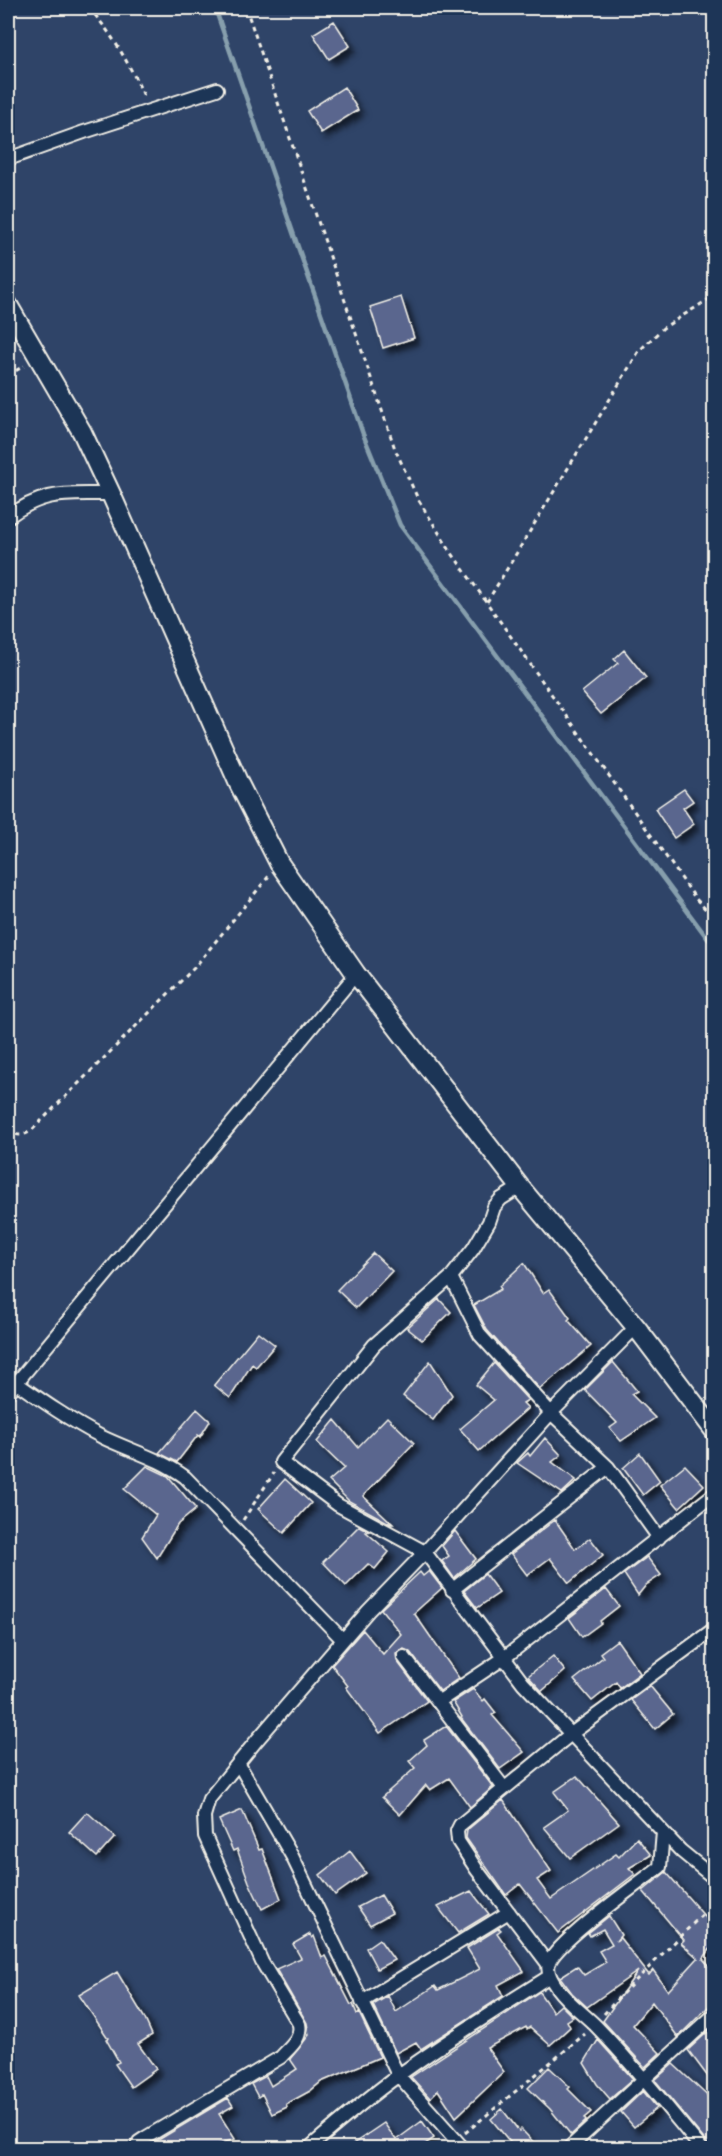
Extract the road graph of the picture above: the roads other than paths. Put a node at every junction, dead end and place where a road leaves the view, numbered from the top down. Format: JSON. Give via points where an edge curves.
{"nodes":[{"id":1,"x":217,"y":89,"type":"dead end"},
{"id":2,"x":8,"y":159,"type":"edge"},
{"id":3,"x":8,"y":305,"type":"edge"},
{"id":4,"x":111,"y":494,"type":"junction"},
{"id":5,"x":8,"y":517,"type":"edge"},
{"id":6,"x":356,"y":974,"type":"junction"},
{"id":7,"x":519,"y":1187,"type":"junction"},
{"id":8,"x":451,"y":1277,"type":"junction"},
{"id":9,"x":636,"y":1328,"type":"junction"},
{"id":10,"x":12,"y":1380,"type":"edge"},
{"id":11,"x":8,"y":1393,"type":"edge"},
{"id":12,"x":551,"y":1413,"type":"junction"},
{"id":13,"x":714,"y":1430,"type":"edge"},
{"id":14,"x":608,"y":1467,"type":"junction"},
{"id":15,"x":714,"y":1494,"type":"edge"},
{"id":16,"x":659,"y":1538,"type":"junction"},
{"id":17,"x":424,"y":1552,"type":"junction"},
{"id":18,"x":452,"y":1590,"type":"junction"},
{"id":19,"x":714,"y":1629,"type":"edge"},
{"id":20,"x":343,"y":1640,"type":"junction"},
{"id":21,"x":404,"y":1657,"type":"dead end"},
{"id":22,"x":504,"y":1658,"type":"junction"},
{"id":23,"x":438,"y":1702,"type":"junction"},
{"id":24,"x":571,"y":1734,"type":"junction"},
{"id":25,"x":238,"y":1763,"type":"junction"},
{"id":26,"x":504,"y":1788,"type":"junction"},
{"id":27,"x":663,"y":1832,"type":"junction"},
{"id":28,"x":714,"y":1878,"type":"edge"},
{"id":29,"x":509,"y":1912,"type":"junction"},
{"id":30,"x":549,"y":1970,"type":"junction"},
{"id":31,"x":362,"y":2002,"type":"junction"},
{"id":32,"x":714,"y":2015,"type":"edge"},
{"id":33,"x":398,"y":2075,"type":"junction"},
{"id":34,"x":645,"y":2080,"type":"junction"},
{"id":35,"x":136,"y":2148,"type":"edge"},
{"id":36,"x":309,"y":2148,"type":"edge"},
{"id":37,"x":463,"y":2148,"type":"edge"},
{"id":38,"x":568,"y":2148,"type":"edge"},
{"id":39,"x":701,"y":2148,"type":"edge"}],
"edges":[{"from":1,"to":2,"type":"street"},
{"from":3,"to":4,"type":"street","via":[[82,432]]},
{"from":4,"to":5,"type":"street","via":[[51,495],[24,505]]},
{"from":4,"to":6,"type":"street","via":[[239,784],[279,863]]},
{"from":6,"to":7,"type":"street"},
{"from":6,"to":10,"type":"street"},
{"from":7,"to":8,"type":"street","via":[[494,1207],[473,1249]]},
{"from":7,"to":9,"type":"street"},
{"from":8,"to":12,"type":"street","via":[[480,1335]]},
{"from":8,"to":17,"type":"street","via":[[374,1345],[281,1462],[338,1505]]},
{"from":9,"to":12,"type":"street"},
{"from":9,"to":13,"type":"street"},
{"from":10,"to":11,"type":"street"},
{"from":10,"to":20,"type":"street","via":[[103,1438],[168,1464],[237,1529]]},
{"from":12,"to":14,"type":"street"},
{"from":12,"to":17,"type":"street"},
{"from":14,"to":16,"type":"street"},
{"from":14,"to":18,"type":"street"},
{"from":15,"to":16,"type":"street"},
{"from":16,"to":22,"type":"street"},
{"from":17,"to":18,"type":"street"},
{"from":17,"to":20,"type":"street"},
{"from":18,"to":22,"type":"street"},
{"from":19,"to":24,"type":"street"},
{"from":20,"to":25,"type":"street"},
{"from":21,"to":23,"type":"street"},
{"from":22,"to":23,"type":"street"},
{"from":22,"to":24,"type":"street"},
{"from":23,"to":26,"type":"street"},
{"from":24,"to":26,"type":"street"},
{"from":24,"to":27,"type":"street"},
{"from":25,"to":31,"type":"street","via":[[292,1856]]},
{"from":25,"to":35,"type":"street","via":[[209,1799],[204,1816],[205,1836],[262,1962],[300,2032],[281,2057],[145,2138]]},
{"from":26,"to":29,"type":"street","via":[[460,1824],[457,1831],[458,1841]]},
{"from":27,"to":28,"type":"street"},
{"from":27,"to":30,"type":"street","via":[[660,1867],[570,1938],[556,1951]]},
{"from":29,"to":30,"type":"street"},
{"from":29,"to":31,"type":"street"},
{"from":30,"to":33,"type":"street"},
{"from":30,"to":34,"type":"street","via":[[568,2001]]},
{"from":31,"to":33,"type":"street"},
{"from":32,"to":34,"type":"street"},
{"from":33,"to":36,"type":"street"},
{"from":33,"to":37,"type":"street"},
{"from":34,"to":38,"type":"street"},
{"from":34,"to":39,"type":"street"}]}
